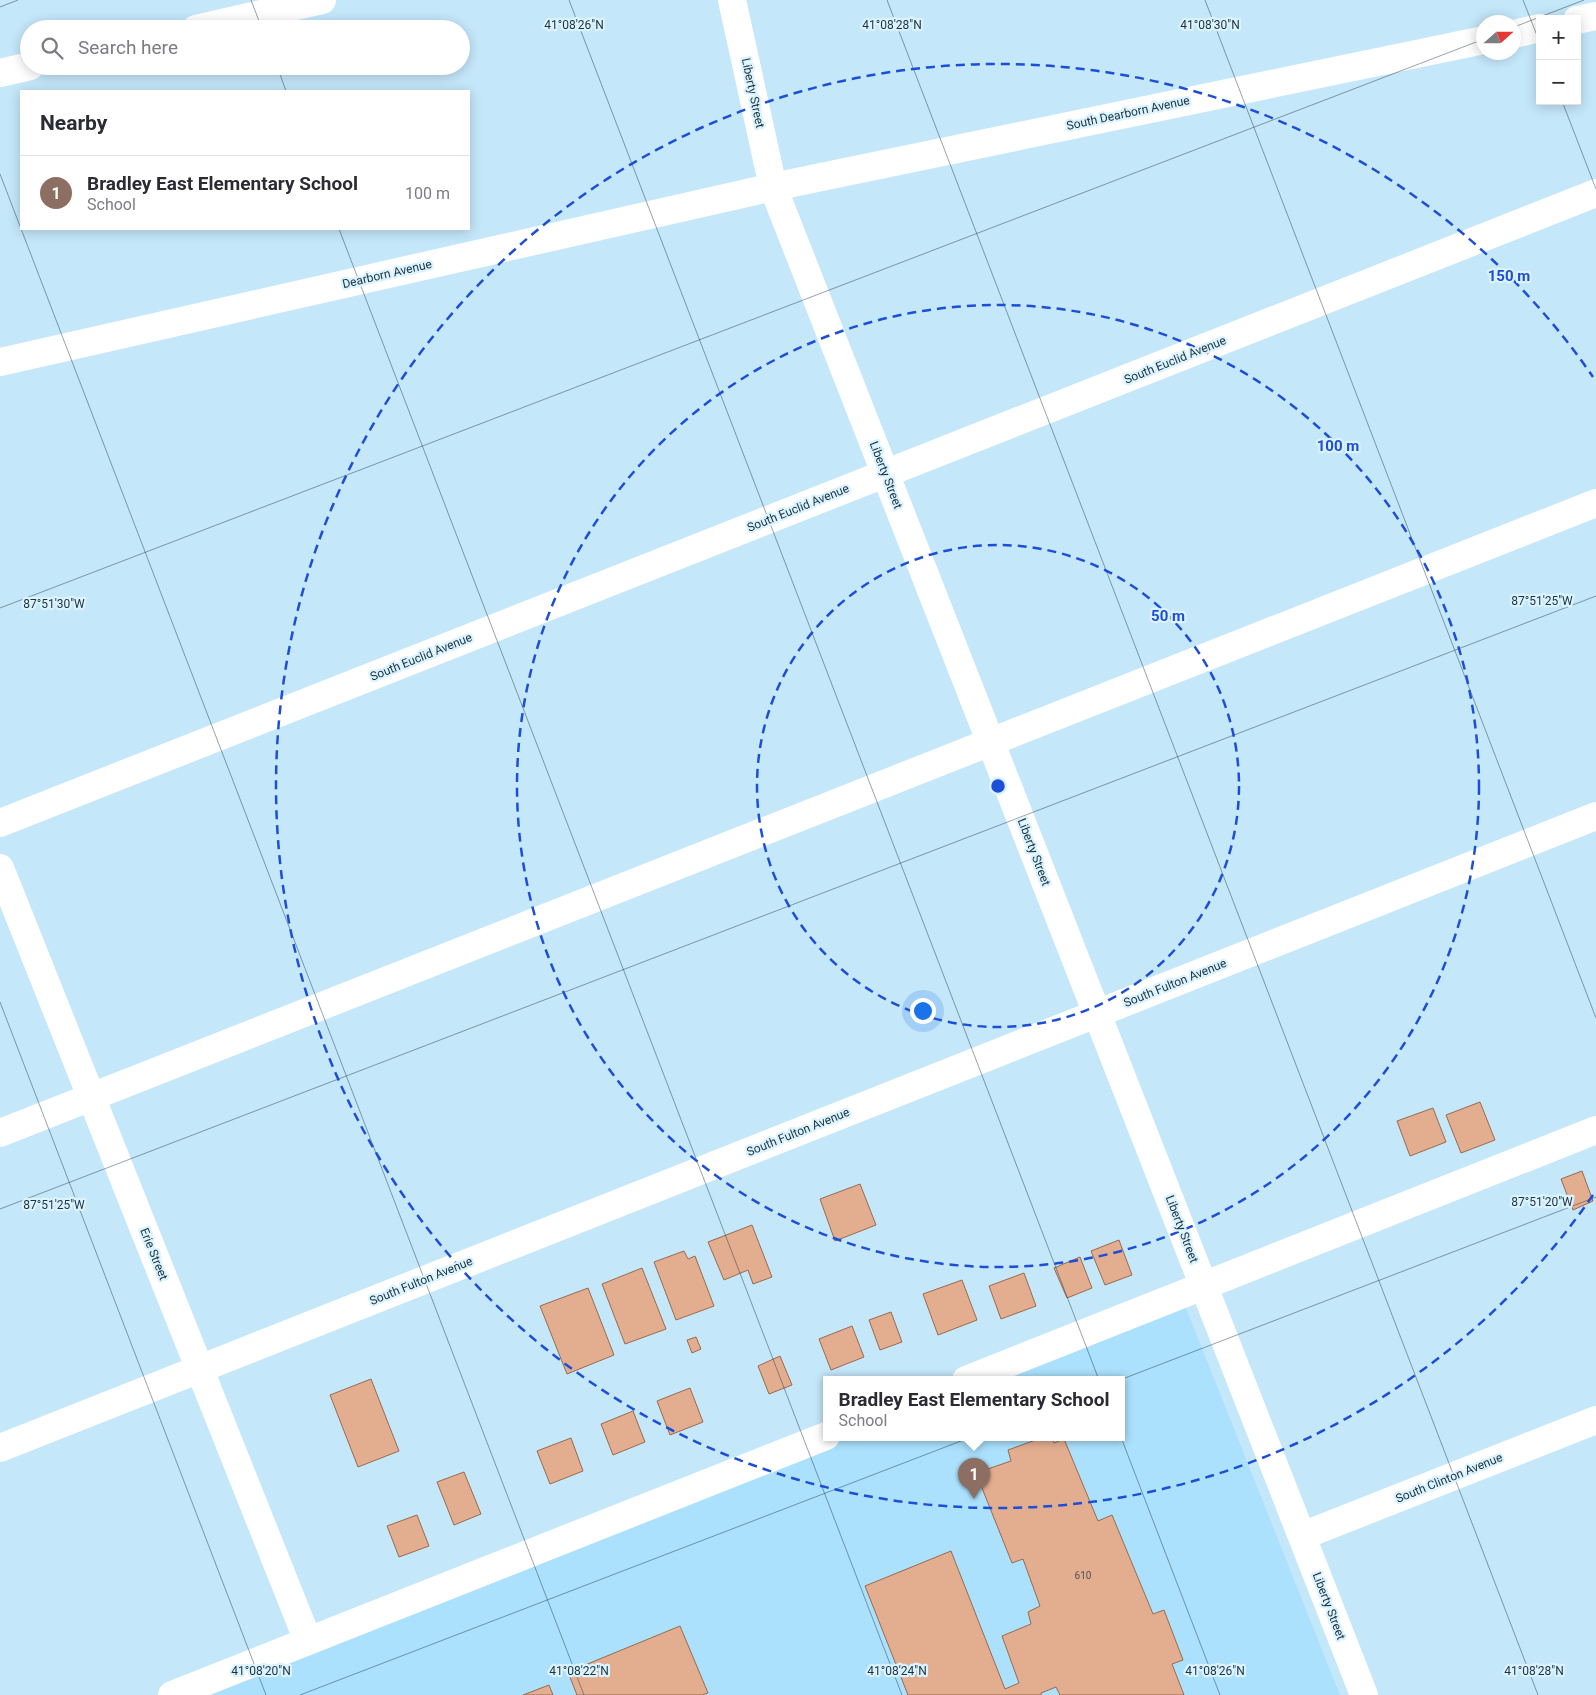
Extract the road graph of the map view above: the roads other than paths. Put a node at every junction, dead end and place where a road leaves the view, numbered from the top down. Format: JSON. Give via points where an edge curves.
{"nodes":[{"id":1,"x":322,"y":0,"type":"edge"},
{"id":2,"x":732,"y":0,"type":"edge"},
{"id":3,"x":1596,"y":16,"type":"edge"},
{"id":4,"x":1581,"y":19,"type":"edge"},
{"id":5,"x":235,"y":20,"type":"edge"},
{"id":6,"x":1536,"y":29,"type":"edge"},
{"id":7,"x":1521,"y":32,"type":"edge"},
{"id":8,"x":1476,"y":42,"type":"edge"},
{"id":9,"x":20,"y":68,"type":"edge"},
{"id":10,"x":0,"y":73,"type":"edge"},
{"id":11,"x":773,"y":187,"type":"junction"},
{"id":12,"x":1596,"y":193,"type":"edge"},
{"id":13,"x":0,"y":362,"type":"edge"},
{"id":14,"x":885,"y":474,"type":"junction"},
{"id":15,"x":1596,"y":503,"type":"edge"},
{"id":16,"x":991,"y":742,"type":"junction"},
{"id":17,"x":1596,"y":816,"type":"edge"},
{"id":18,"x":0,"y":823,"type":"edge"},
{"id":19,"x":0,"y":868,"type":"edge"},
{"id":20,"x":1097,"y":1014,"type":"junction"},
{"id":21,"x":92,"y":1097,"type":"junction"},
{"id":22,"x":1596,"y":1130,"type":"edge"},
{"id":23,"x":0,"y":1133,"type":"edge"},
{"id":24,"x":1204,"y":1286,"type":"junction"},
{"id":25,"x":200,"y":1369,"type":"junction"},
{"id":26,"x":976,"y":1376,"type":"edge"},
{"id":27,"x":1596,"y":1420,"type":"edge"},
{"id":28,"x":823,"y":1437,"type":"edge"},
{"id":29,"x":0,"y":1448,"type":"edge"},
{"id":30,"x":1302,"y":1536,"type":"junction"},
{"id":31,"x":308,"y":1641,"type":"junction"},
{"id":32,"x":172,"y":1695,"type":"edge"},
{"id":33,"x":1364,"y":1695,"type":"edge"}],
"edges":[{"from":1,"to":5,"type":"street"},
{"from":2,"to":11,"type":"street","name":"Liberty Street"},
{"from":3,"to":4,"type":"street"},
{"from":6,"to":7,"type":"street"},
{"from":8,"to":11,"type":"street","name":"South Dearborn Avenue"},
{"from":9,"to":10,"type":"street"},
{"from":11,"to":13,"type":"street","name":"Dearborn Avenue"},
{"from":11,"to":14,"type":"street","name":"Liberty Street"},
{"from":12,"to":14,"type":"street","name":"South Euclid Avenue"},
{"from":14,"to":16,"type":"street","name":"Liberty Street"},
{"from":14,"to":18,"type":"street","name":"South Euclid Avenue"},
{"from":15,"to":16,"type":"street"},
{"from":16,"to":20,"type":"street","name":"Liberty Street"},
{"from":16,"to":21,"type":"street"},
{"from":17,"to":20,"type":"street","name":"South Fulton Avenue"},
{"from":19,"to":21,"type":"street","name":"Erie Street"},
{"from":20,"to":24,"type":"street","name":"Liberty Street"},
{"from":20,"to":25,"type":"street","name":"South Fulton Avenue"},
{"from":21,"to":23,"type":"street"},
{"from":21,"to":25,"type":"street","name":"Erie Street"},
{"from":22,"to":24,"type":"street"},
{"from":24,"to":26,"type":"street"},
{"from":24,"to":30,"type":"street","name":"Liberty Street"},
{"from":25,"to":29,"type":"street","name":"South Fulton Avenue"},
{"from":25,"to":31,"type":"street","name":"Erie Street"},
{"from":27,"to":30,"type":"street","name":"South Clinton Avenue"},
{"from":28,"to":31,"type":"street"},
{"from":30,"to":33,"type":"street","name":"Liberty Street"},
{"from":31,"to":32,"type":"street"}]}
